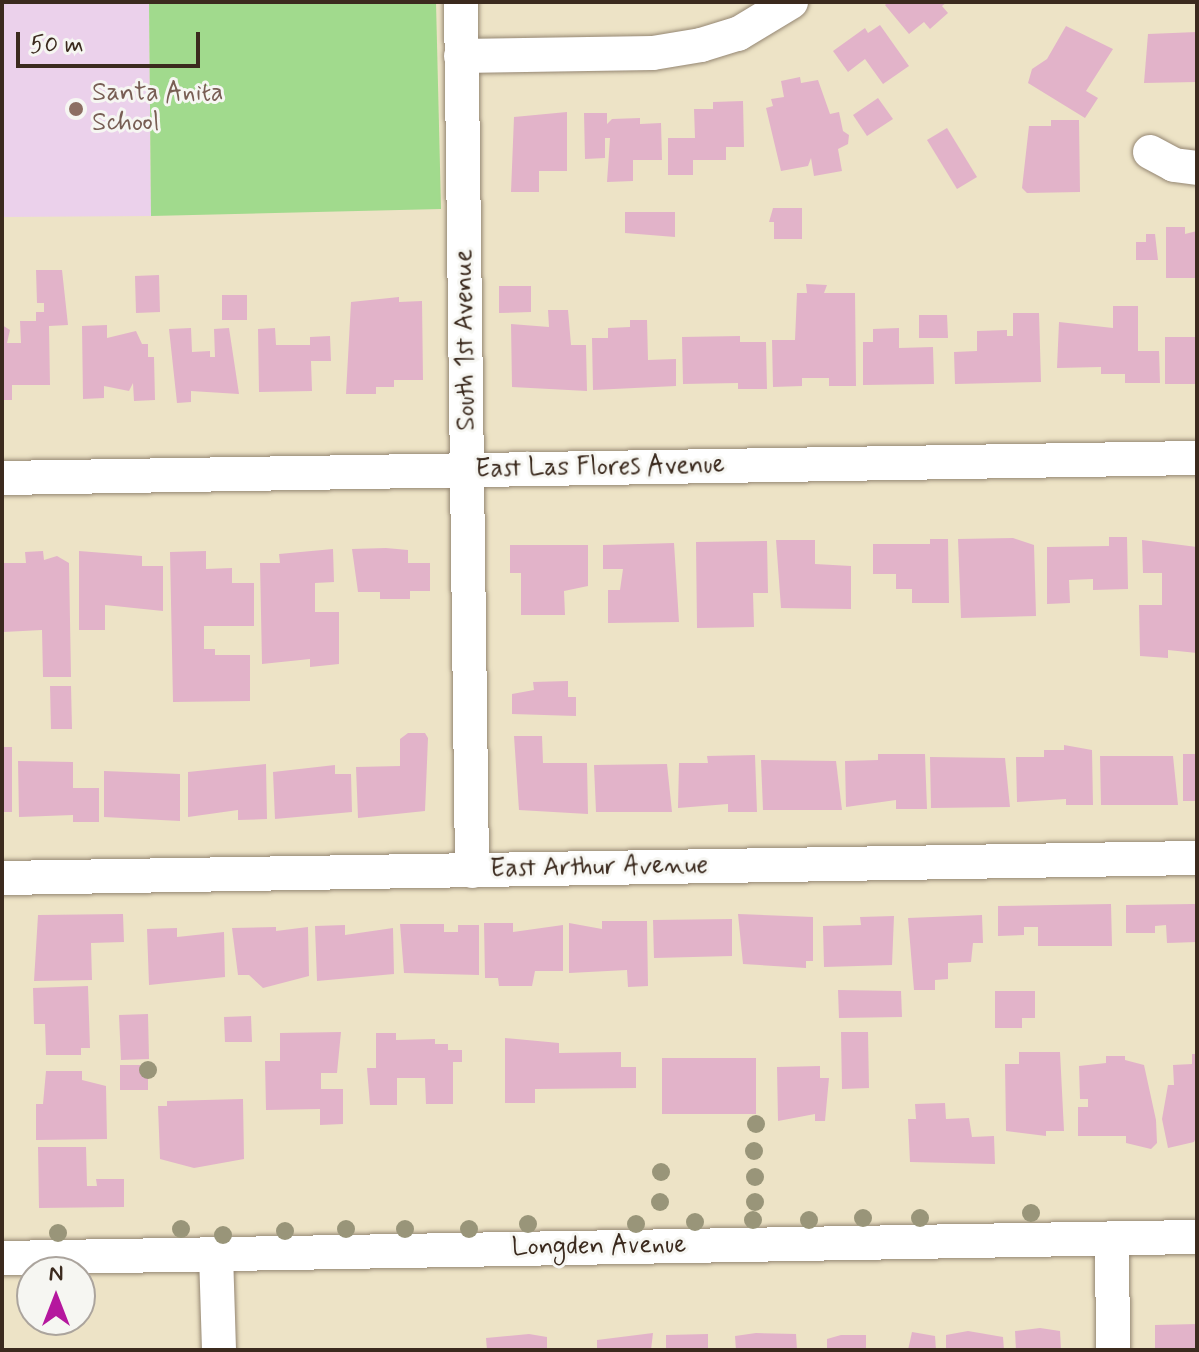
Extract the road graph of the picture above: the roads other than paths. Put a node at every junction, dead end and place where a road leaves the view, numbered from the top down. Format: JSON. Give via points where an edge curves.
{"nodes":[{"id":1,"x":461,"y":2,"type":"edge"},
{"id":2,"x":778,"y":7,"type":"edge"},
{"id":3,"x":461,"y":56,"type":"junction"},
{"id":4,"x":1150,"y":152,"type":"dead end"},
{"id":5,"x":1197,"y":168,"type":"edge"},
{"id":6,"x":1197,"y":458,"type":"edge"},
{"id":7,"x":468,"y":470,"type":"junction"},
{"id":8,"x":2,"y":478,"type":"edge"},
{"id":9,"x":1197,"y":858,"type":"edge"},
{"id":10,"x":472,"y":871,"type":"junction"},
{"id":11,"x":2,"y":878,"type":"edge"},
{"id":12,"x":1197,"y":1237,"type":"edge"},
{"id":13,"x":1112,"y":1238,"type":"junction"},
{"id":14,"x":216,"y":1254,"type":"junction"},
{"id":15,"x":2,"y":1258,"type":"edge"},
{"id":16,"x":219,"y":1350,"type":"edge"},
{"id":17,"x":1113,"y":1350,"type":"edge"}],
"edges":[{"from":1,"to":3,"type":"street","name":"South 1st Avenue"},
{"from":2,"to":3,"type":"street","via":[[725,38],[653,53]]},
{"from":3,"to":7,"type":"street","name":"South 1st Avenue"},
{"from":4,"to":5,"type":"street","via":[[1174,165]]},
{"from":6,"to":7,"type":"street","name":"East Las Flores Avenue"},
{"from":7,"to":8,"type":"street","name":"East Las Flores Avenue"},
{"from":7,"to":10,"type":"street","name":"South 1st Avenue"},
{"from":9,"to":10,"type":"street","name":"East Arthur Avenue"},
{"from":10,"to":11,"type":"street","name":"East Arthur Avenue"},
{"from":12,"to":13,"type":"street","name":"Longden Avenue"},
{"from":13,"to":14,"type":"street","name":"Longden Avenue"},
{"from":13,"to":17,"type":"street"},
{"from":14,"to":15,"type":"street","name":"Longden Avenue"},
{"from":14,"to":16,"type":"street"}]}
